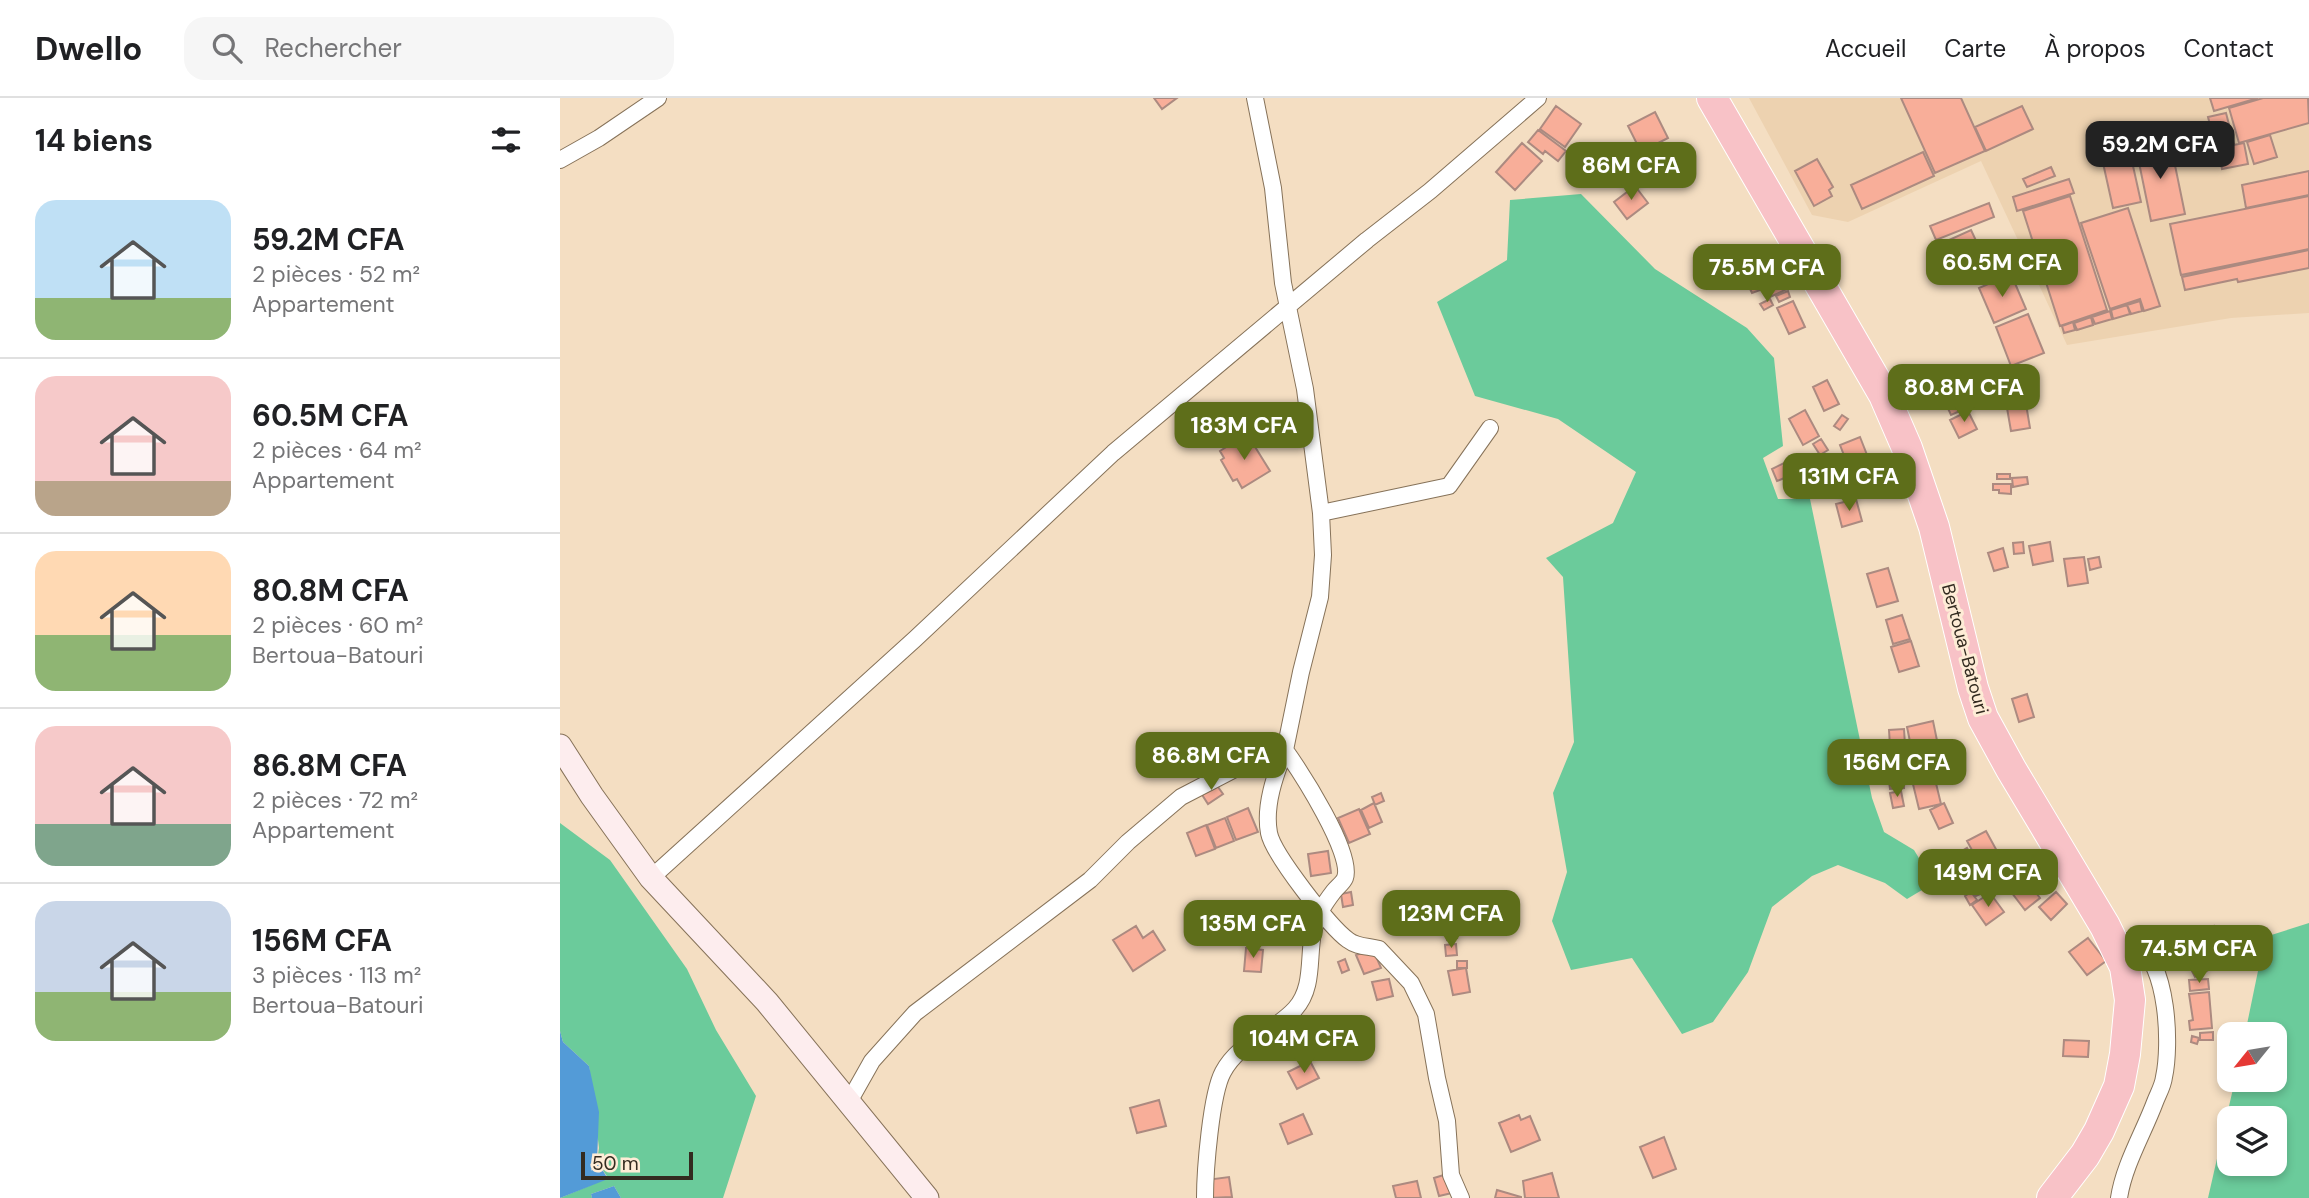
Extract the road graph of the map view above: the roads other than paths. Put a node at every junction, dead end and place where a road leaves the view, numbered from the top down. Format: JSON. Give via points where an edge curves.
{"nodes":[{"id":1,"x":658,"y":98,"type":"edge"},
{"id":2,"x":1255,"y":98,"type":"edge"},
{"id":3,"x":1538,"y":98,"type":"edge"},
{"id":4,"x":1712,"y":98,"type":"edge"},
{"id":5,"x":560,"y":160,"type":"edge"},
{"id":6,"x":1288,"y":307,"type":"junction"},
{"id":7,"x":1490,"y":428,"type":"dead end"},
{"id":8,"x":1321,"y":513,"type":"junction"},
{"id":9,"x":560,"y":746,"type":"edge"},
{"id":10,"x":1285,"y":746,"type":"junction"},
{"id":11,"x":650,"y":878,"type":"junction"},
{"id":12,"x":1319,"y":912,"type":"junction"},
{"id":13,"x":2111,"y":938,"type":"junction"},
{"id":14,"x":850,"y":1100,"type":"junction"},
{"id":15,"x":927,"y":1198,"type":"edge"},
{"id":16,"x":1205,"y":1198,"type":"edge"},
{"id":17,"x":1461,"y":1198,"type":"edge"},
{"id":18,"x":2052,"y":1198,"type":"edge"},
{"id":19,"x":2119,"y":1198,"type":"edge"}],
"edges":[{"from":1,"to":5,"type":"street"},
{"from":2,"to":6,"type":"street","via":[[1273,188]]},
{"from":3,"to":6,"type":"street"},
{"from":4,"to":13,"type":"highway","name":"Bertoua-Batouri","via":[[1884,395],[1934,527],[1983,718]]},
{"from":6,"to":8,"type":"street","via":[[1305,389]]},
{"from":6,"to":11,"type":"street","via":[[1113,453]]},
{"from":7,"to":8,"type":"street","via":[[1449,486]]},
{"from":8,"to":10,"type":"street","via":[[1320,597]]},
{"from":9,"to":11,"type":"street"},
{"from":10,"to":12,"type":"street","via":[[1272,792],[1268,832]]},
{"from":10,"to":12,"type":"street","via":[[1320,805],[1346,870],[1345,879]]},
{"from":10,"to":14,"type":"street","via":[[1181,797],[1090,880],[915,1013],[883,1046]]},
{"from":11,"to":14,"type":"street","via":[[752,985]]},
{"from":12,"to":16,"type":"street","via":[[1308,985],[1295,1008],[1237,1052],[1222,1073],[1213,1109]]},
{"from":12,"to":17,"type":"street","via":[[1349,942],[1379,949],[1420,998],[1447,1121],[1451,1175]]},
{"from":13,"to":18,"type":"highway","name":"Bertoua-Batouri","via":[[2129,984],[2119,1086],[2085,1155]]},
{"from":13,"to":19,"type":"street","via":[[2136,944],[2146,953],[2167,1011],[2164,1077]]},
{"from":14,"to":15,"type":"street"}]}
